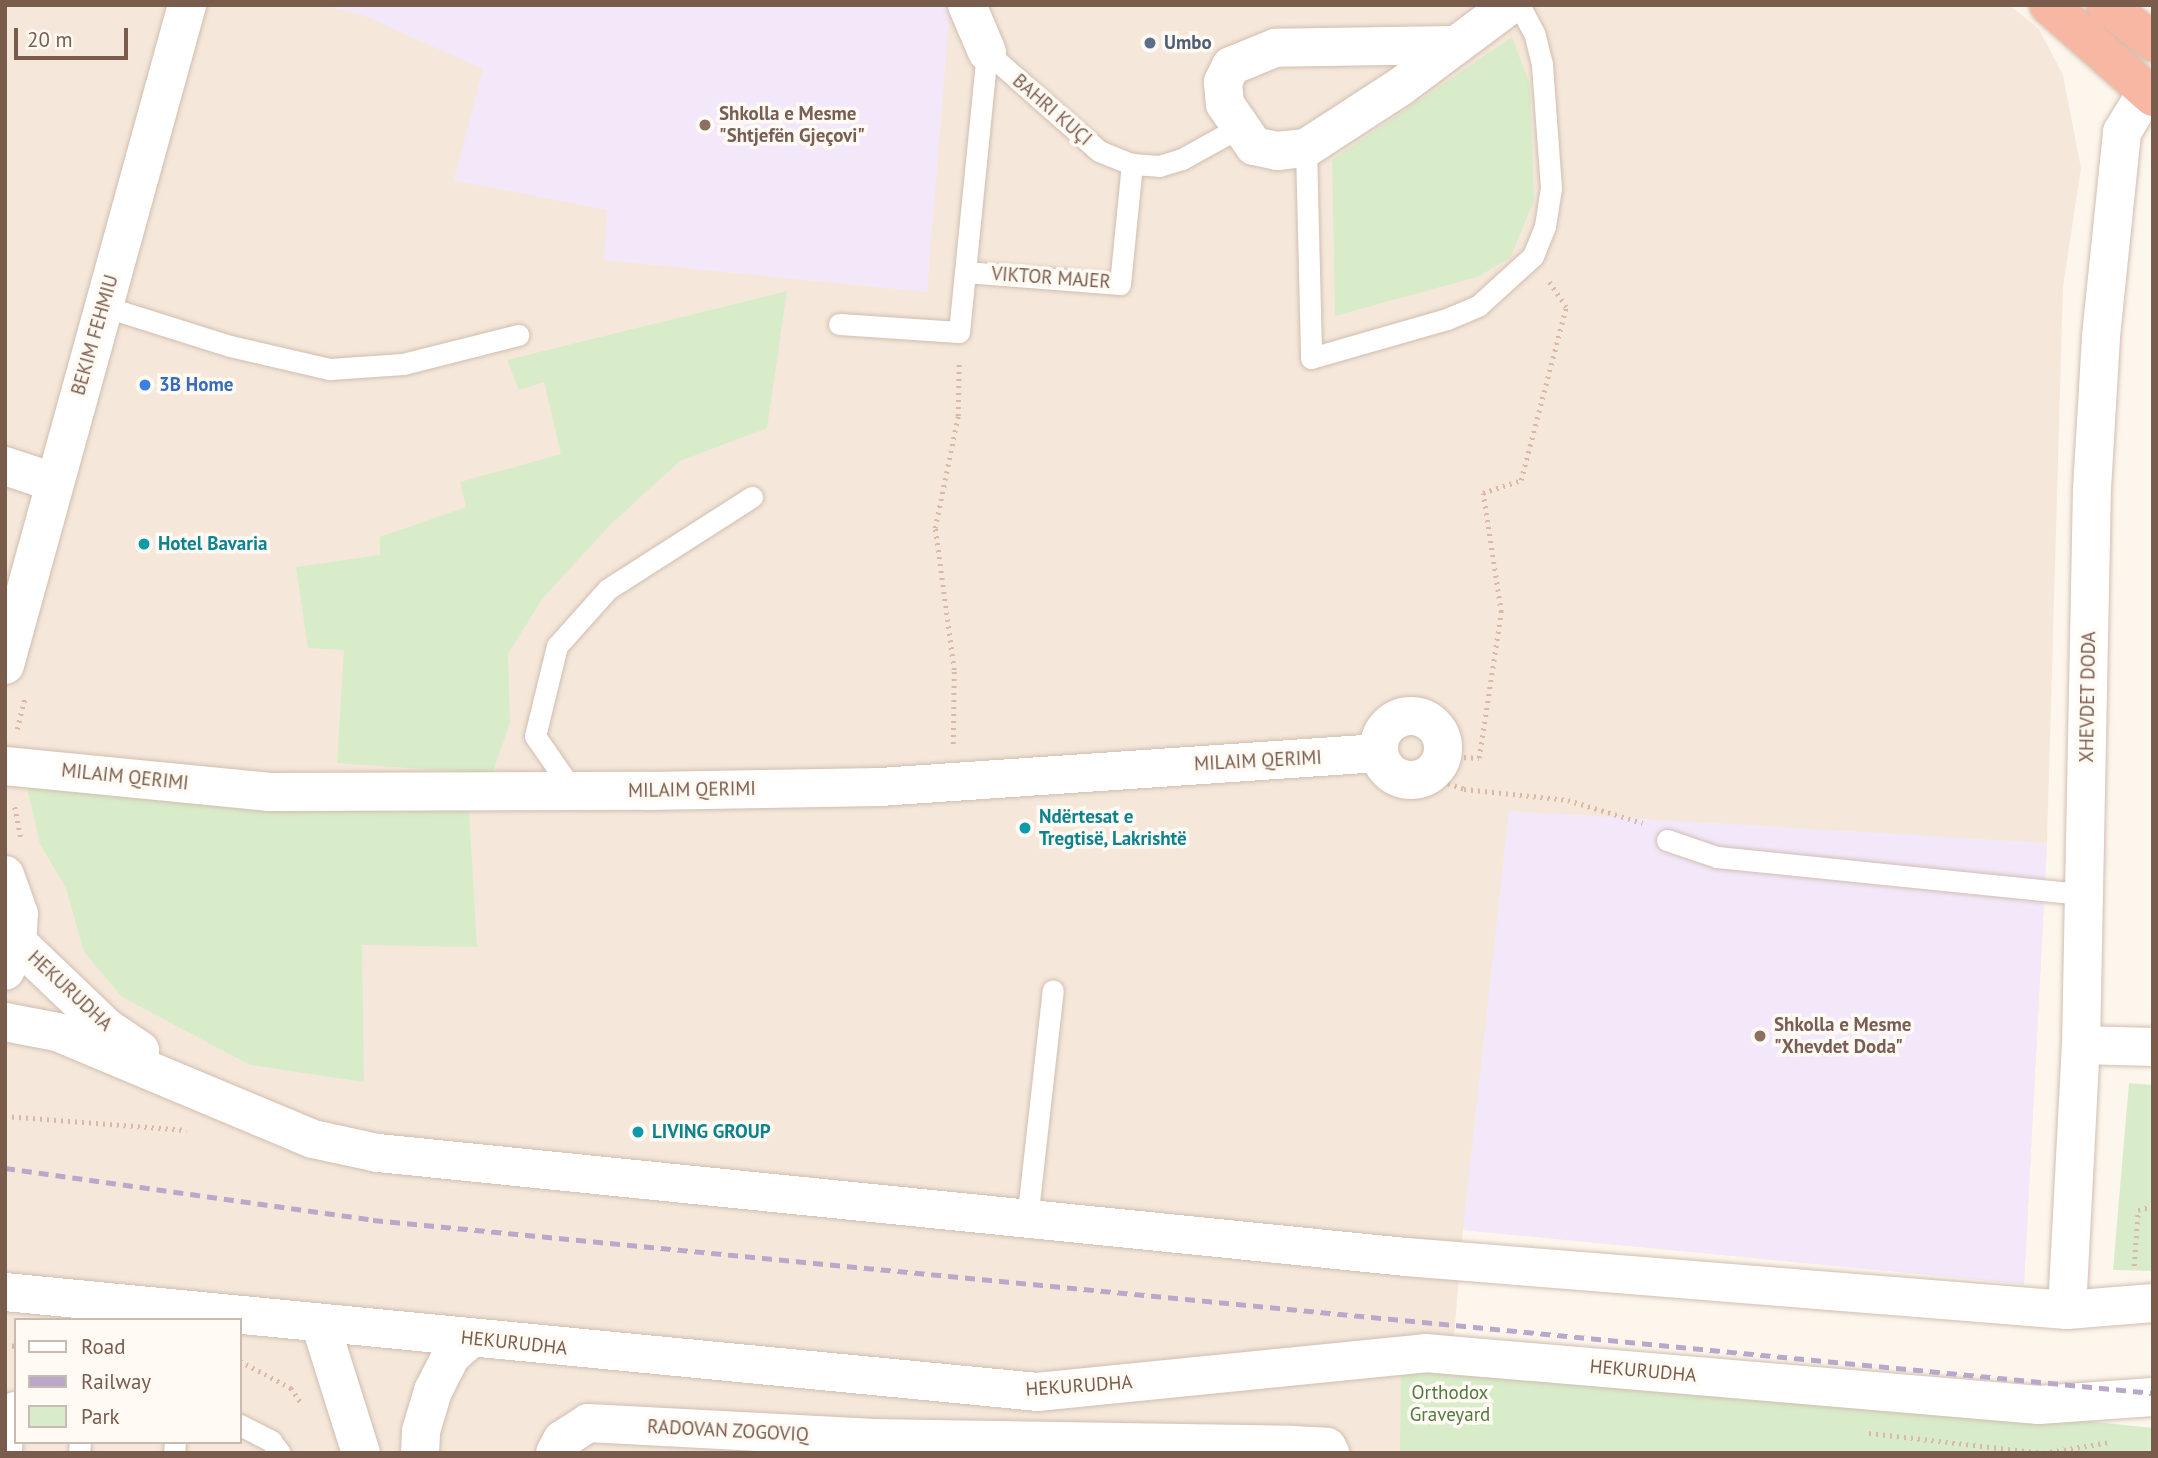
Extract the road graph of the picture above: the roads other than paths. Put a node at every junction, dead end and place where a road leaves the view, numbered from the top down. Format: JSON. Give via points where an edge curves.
{"nodes":[{"id":1,"x":187,"y":5,"type":"edge"},
{"id":2,"x":967,"y":5,"type":"edge"},
{"id":3,"x":1510,"y":5,"type":"edge"},
{"id":4,"x":1519,"y":5,"type":"edge"},
{"id":5,"x":2049,"y":5,"type":"edge"},
{"id":6,"x":2106,"y":5,"type":"edge"},
{"id":7,"x":2153,"y":41,"type":"edge"},
{"id":8,"x":1456,"y":45,"type":"junction"},
{"id":9,"x":987,"y":52,"type":"junction"},
{"id":10,"x":2150,"y":94,"type":"edge"},
{"id":11,"x":1238,"y":128,"type":"junction"},
{"id":12,"x":1306,"y":148,"type":"junction"},
{"id":13,"x":1132,"y":164,"type":"junction"},
{"id":14,"x":966,"y":272,"type":"junction"},
{"id":15,"x":103,"y":306,"type":"junction"},
{"id":16,"x":839,"y":324,"type":"dead end"},
{"id":17,"x":518,"y":335,"type":"dead end"},
{"id":18,"x":5,"y":467,"type":"edge"},
{"id":19,"x":53,"y":482,"type":"junction"},
{"id":20,"x":752,"y":497,"type":"dead end"},
{"id":21,"x":16,"y":676,"type":"edge"},
{"id":22,"x":1378,"y":753,"type":"junction"},
{"id":23,"x":7,"y":766,"type":"edge"},
{"id":24,"x":573,"y":791,"type":"junction"},
{"id":25,"x":1667,"y":839,"type":"road end"},
{"id":26,"x":14,"y":860,"type":"edge"},
{"id":27,"x":2082,"y":894,"type":"junction"},
{"id":28,"x":11,"y":956,"type":"edge"},
{"id":29,"x":1053,"y":990,"type":"dead end"},
{"id":30,"x":5,"y":1022,"type":"edge"},
{"id":31,"x":2081,"y":1045,"type":"junction"},
{"id":32,"x":2153,"y":1047,"type":"edge"},
{"id":33,"x":193,"y":1087,"type":"junction"},
{"id":34,"x":1027,"y":1220,"type":"junction"},
{"id":35,"x":5,"y":1292,"type":"edge"},
{"id":36,"x":2142,"y":1304,"type":"edge"},
{"id":37,"x":2067,"y":1310,"type":"junction"},
{"id":38,"x":320,"y":1323,"type":"junction"},
{"id":39,"x":470,"y":1339,"type":"junction"},
{"id":40,"x":2153,"y":1397,"type":"edge"},
{"id":41,"x":11,"y":1401,"type":"edge"},
{"id":42,"x":242,"y":1426,"type":"edge"},
{"id":43,"x":11,"y":1453,"type":"edge"},
{"id":44,"x":281,"y":1453,"type":"edge"},
{"id":45,"x":361,"y":1453,"type":"edge"},
{"id":46,"x":420,"y":1453,"type":"edge"},
{"id":47,"x":555,"y":1453,"type":"edge"},
{"id":48,"x":1330,"y":1453,"type":"edge"}],
"edges":[{"from":1,"to":15,"type":"main road","name":"BEKIM FEHMIU"},
{"from":2,"to":9,"type":"main road","name":"VIKTOR MAJER"},
{"from":3,"to":8,"type":"main road"},
{"from":4,"to":12,"type":"lane","via":[[1534,33],[1542,64],[1551,188],[1545,226],[1533,256],[1478,306],[1311,358]]},
{"from":5,"to":10,"type":"highway"},
{"from":6,"to":7,"type":"highway"},
{"from":8,"to":11,"type":"main road","via":[[1275,48],[1247,56],[1231,66],[1223,82],[1225,104]]},
{"from":8,"to":12,"type":"main road"},
{"from":9,"to":13,"type":"lane","name":"BAHRI KUÇI","via":[[1098,151]]},
{"from":9,"to":14,"type":"lane","name":"VIKTOR MAJER"},
{"from":10,"to":27,"type":"main road","name":"XHEVDET DODA","via":[[2122,132],[2104,309],[2092,488]]},
{"from":11,"to":12,"type":"main road","via":[[1254,146],[1277,151]]},
{"from":11,"to":13,"type":"lane","name":"BAHRI KUÇI","via":[[1182,159],[1159,166]]},
{"from":13,"to":14,"type":"lane","name":"VIKTOR MAJER","via":[[1120,284]]},
{"from":14,"to":16,"type":"lane","via":[[959,332]]},
{"from":15,"to":17,"type":"lane","via":[[230,346],[330,369],[403,364]]},
{"from":15,"to":19,"type":"main road","name":"BEKIM FEHMIU"},
{"from":18,"to":19,"type":"main road"},
{"from":19,"to":21,"type":"main road","name":"BEKIM FEHMIU"},
{"from":20,"to":24,"type":"lane","via":[[608,589],[557,646],[535,736]]},
{"from":22,"to":22,"type":"main road","via":[[1384,729],[1405,716],[1429,722],[1438,731],[1435,766],[1403,780],[1383,765]]},
{"from":22,"to":24,"type":"main road","name":"MILAIM QERIMI","via":[[866,788]]},
{"from":23,"to":24,"type":"main road","name":"MILAIM QERIMI","via":[[268,792]]},
{"from":25,"to":27,"type":"lane","via":[[1717,857]]},
{"from":26,"to":28,"type":"main road","name":"HEKURUDHA","via":[[19,914]]},
{"from":27,"to":31,"type":"main road","name":"XHEVDET DODA"},
{"from":28,"to":33,"type":"main road","name":"HEKURUDHA"},
{"from":29,"to":34,"type":"lane"},
{"from":30,"to":33,"type":"main road","name":"HEKURUDHA","via":[[57,1032]]},
{"from":31,"to":32,"type":"main road"},
{"from":31,"to":37,"type":"main road","name":"XHEVDET DODA"},
{"from":33,"to":34,"type":"main road","name":"HEKURUDHA","via":[[313,1139],[378,1153]]},
{"from":34,"to":37,"type":"main road","name":"HEKURUDHA","via":[[1406,1257]]},
{"from":35,"to":38,"type":"main road","name":"HEKURUDHA"},
{"from":36,"to":37,"type":"main road","name":"HEKURUDHA"},
{"from":38,"to":39,"type":"main road","name":"HEKURUDHA"},
{"from":38,"to":45,"type":"main road"},
{"from":39,"to":40,"type":"main road","name":"HEKURUDHA","via":[[1038,1392],[1425,1353],[2039,1405]]},
{"from":39,"to":46,"type":"main road","via":[[451,1356],[433,1391],[421,1431]]},
{"from":41,"to":43,"type":"lane"},
{"from":42,"to":44,"type":"lane","via":[[271,1441]]},
{"from":47,"to":48,"type":"main road","name":"RADOVAN ZOGOVIQ","via":[[562,1440],[588,1423],[870,1438],[1327,1447]]}]}
